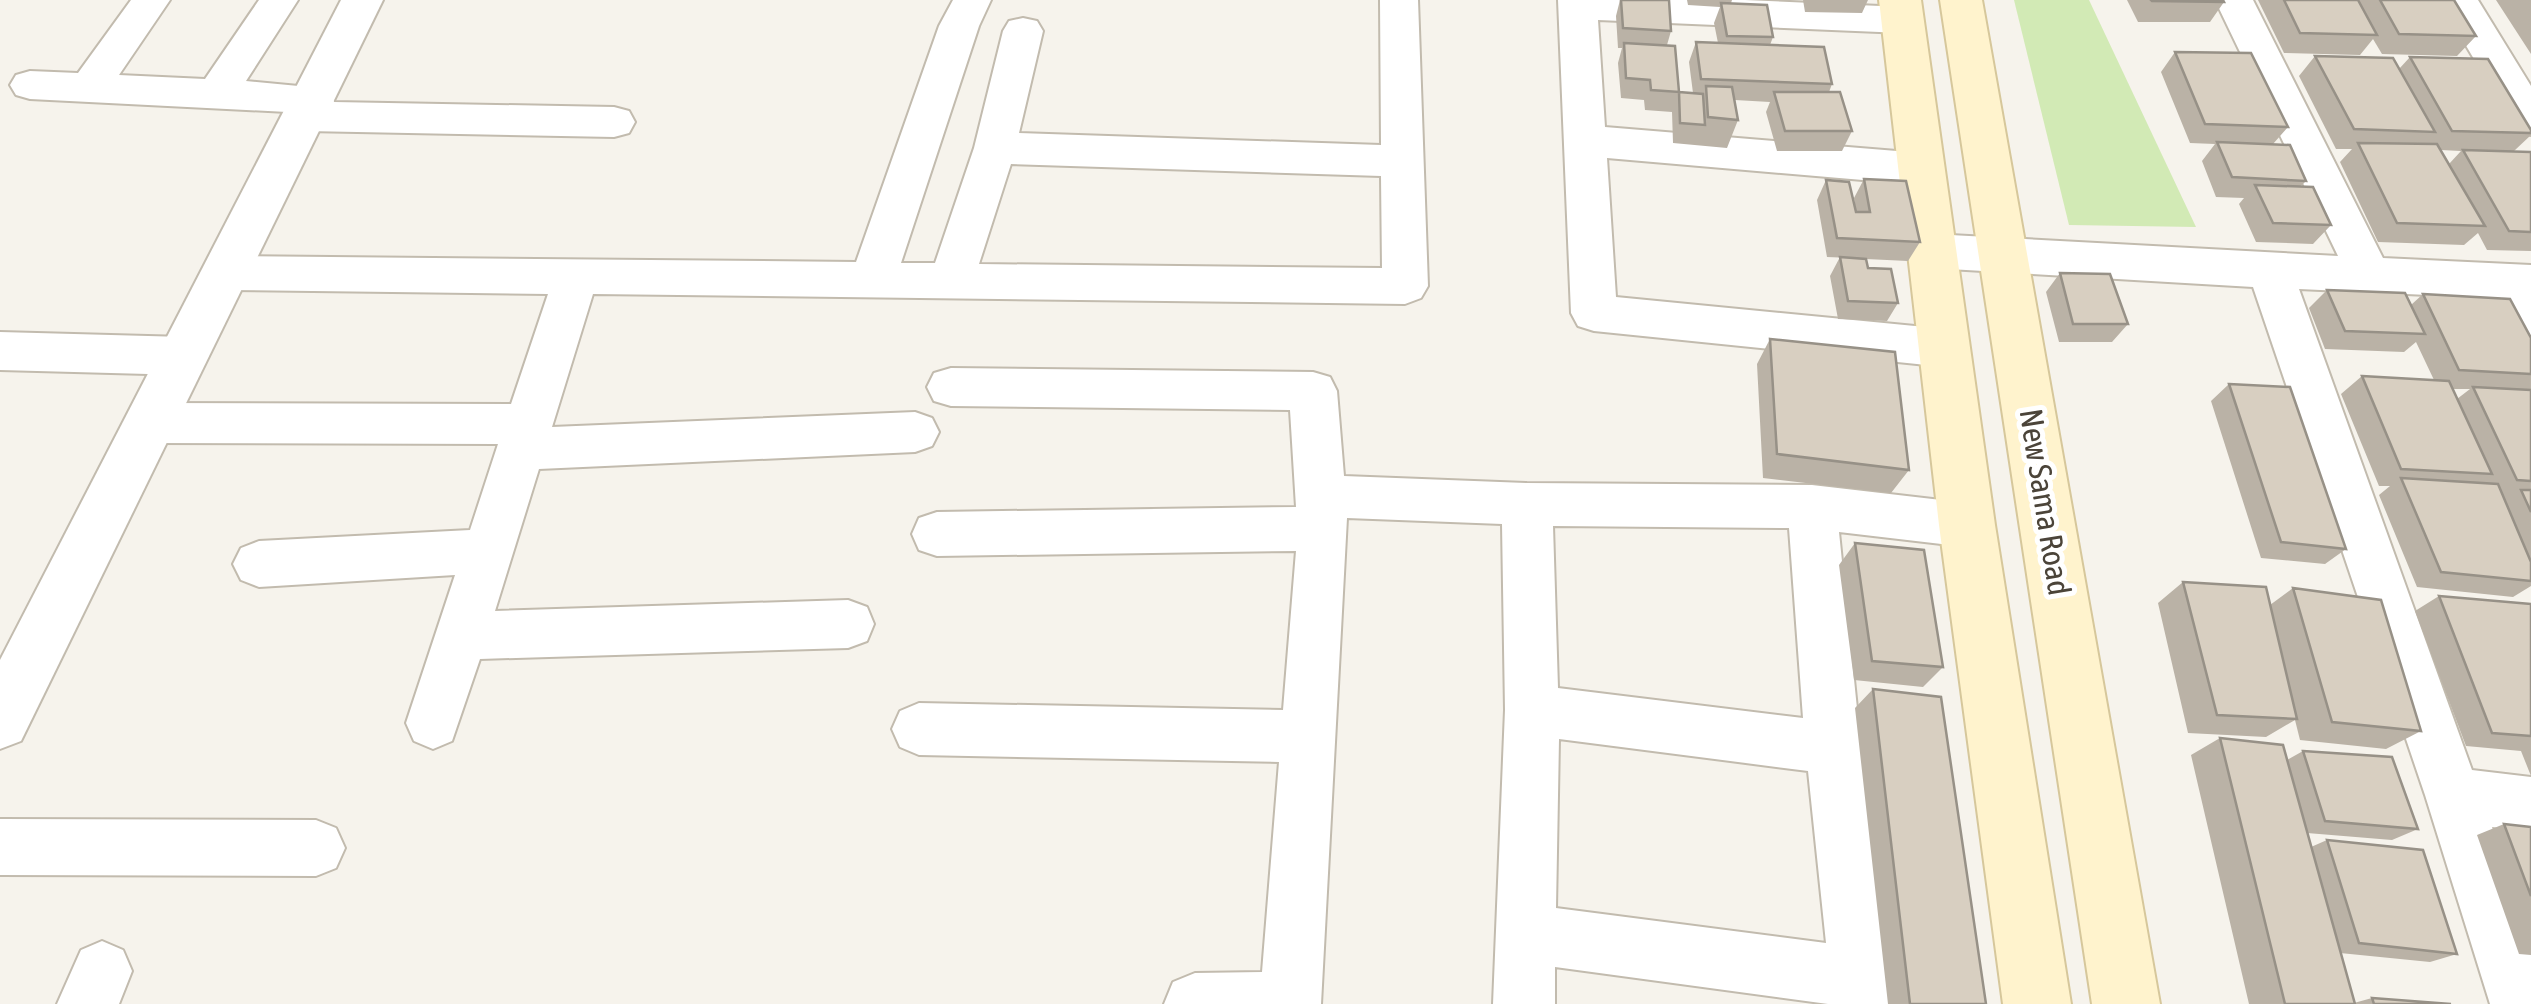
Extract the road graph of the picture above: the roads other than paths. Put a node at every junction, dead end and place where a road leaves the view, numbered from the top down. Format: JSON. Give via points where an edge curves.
{"nodes":[{"id":1,"x":152,"y":0,"type":"edge"},
{"id":2,"x":279,"y":0,"type":"edge"},
{"id":3,"x":362,"y":0,"type":"edge"},
{"id":4,"x":972,"y":0,"type":"edge"},
{"id":5,"x":1399,"y":0,"type":"edge"},
{"id":6,"x":1961,"y":0,"type":"edge"},
{"id":7,"x":2234,"y":0,"type":"edge"},
{"id":8,"x":2458,"y":0,"type":"edge"},
{"id":9,"x":1577,"y":3,"type":"edge"},
{"id":10,"x":1901,"y":10,"type":"edge"},
{"id":11,"x":1023,"y":30,"type":"dead end"},
{"id":12,"x":30,"y":85,"type":"dead end"},
{"id":13,"x":89,"y":88,"type":"junction"},
{"id":14,"x":216,"y":94,"type":"junction"},
{"id":15,"x":311,"y":108,"type":"junction"},
{"id":16,"x":2531,"y":120,"type":"edge"},
{"id":17,"x":614,"y":122,"type":"dead end"},
{"id":18,"x":1586,"y":141,"type":"junction"},
{"id":19,"x":995,"y":148,"type":"junction"},
{"id":20,"x":1402,"y":160,"type":"junction"},
{"id":21,"x":1921,"y":169,"type":"junction"},
{"id":22,"x":1932,"y":251,"type":"junction"},
{"id":23,"x":2005,"y":258,"type":"junction"},
{"id":24,"x":2270,"y":271,"type":"junction"},
{"id":25,"x":227,"y":273,"type":"junction"},
{"id":26,"x":2369,"y":274,"type":"junction"},
{"id":27,"x":576,"y":277,"type":"junction"},
{"id":28,"x":872,"y":280,"type":"junction"},
{"id":29,"x":951,"y":282,"type":"junction"},
{"id":30,"x":2519,"y":282,"type":"edge"},
{"id":31,"x":2531,"y":329,"type":"edge"},
{"id":32,"x":1946,"y":348,"type":"junction"},
{"id":33,"x":0,"y":351,"type":"edge"},
{"id":34,"x":185,"y":356,"type":"junction"},
{"id":35,"x":951,"y":387,"type":"dead end"},
{"id":36,"x":151,"y":423,"type":"junction"},
{"id":37,"x":915,"y":432,"type":"dead end"},
{"id":38,"x":525,"y":437,"type":"junction"},
{"id":39,"x":1527,"y":504,"type":"junction"},
{"id":40,"x":1812,"y":507,"type":"junction"},
{"id":41,"x":1322,"y":513,"type":"junction"},
{"id":42,"x":1967,"y":525,"type":"junction"},
{"id":43,"x":937,"y":534,"type":"dead end"},
{"id":44,"x":488,"y":550,"type":"junction"},
{"id":45,"x":259,"y":564,"type":"dead end"},
{"id":46,"x":848,"y":624,"type":"dead end"},
{"id":47,"x":461,"y":636,"type":"junction"},
{"id":48,"x":1532,"y":710,"type":"junction"},
{"id":49,"x":0,"y":721,"type":"edge"},
{"id":50,"x":434,"y":723,"type":"dead end"},
{"id":51,"x":919,"y":729,"type":"dead end"},
{"id":52,"x":1307,"y":737,"type":"junction"},
{"id":53,"x":1833,"y":748,"type":"junction"},
{"id":54,"x":2453,"y":795,"type":"junction"},
{"id":55,"x":2531,"y":804,"type":"edge"},
{"id":56,"x":0,"y":847,"type":"edge"},
{"id":57,"x":316,"y":848,"type":"dead end"},
{"id":58,"x":1524,"y":933,"type":"junction"},
{"id":59,"x":1861,"y":991,"type":"edge"},
{"id":60,"x":1290,"y":1003,"type":"edge"},
{"id":61,"x":1196,"y":1004,"type":"edge"},
{"id":62,"x":1524,"y":1004,"type":"edge"},
{"id":63,"x":2037,"y":1004,"type":"edge"},
{"id":64,"x":2126,"y":1004,"type":"edge"},
{"id":65,"x":2521,"y":1004,"type":"edge"}],
"edges":[{"from":1,"to":13,"type":"street"},
{"from":2,"to":14,"type":"street"},
{"from":3,"to":15,"type":"street"},
{"from":4,"to":28,"type":"street"},
{"from":5,"to":20,"type":"street"},
{"from":6,"to":23,"type":"main road","name":"New Sama Road"},
{"from":7,"to":26,"type":"street"},
{"from":8,"to":16,"type":"street"},
{"from":9,"to":10,"type":"street"},
{"from":9,"to":18,"type":"street"},
{"from":10,"to":21,"type":"main road"},
{"from":11,"to":19,"type":"street"},
{"from":12,"to":13,"type":"street"},
{"from":13,"to":14,"type":"street"},
{"from":14,"to":15,"type":"street"},
{"from":15,"to":17,"type":"street"},
{"from":15,"to":25,"type":"street"},
{"from":18,"to":21,"type":"street"},
{"from":18,"to":32,"type":"street","via":[[1594,313]]},
{"from":19,"to":20,"type":"street"},
{"from":19,"to":29,"type":"street"},
{"from":20,"to":29,"type":"street","via":[[1405,286]]},
{"from":21,"to":22,"type":"main road"},
{"from":22,"to":23,"type":"street"},
{"from":22,"to":32,"type":"main road"},
{"from":23,"to":24,"type":"street"},
{"from":23,"to":64,"type":"main road","name":"New Sama Road"},
{"from":24,"to":26,"type":"street"},
{"from":24,"to":54,"type":"street"},
{"from":25,"to":27,"type":"street"},
{"from":25,"to":34,"type":"street"},
{"from":26,"to":30,"type":"street"},
{"from":27,"to":28,"type":"street"},
{"from":27,"to":38,"type":"street"},
{"from":28,"to":29,"type":"street"},
{"from":30,"to":31,"type":"street"},
{"from":32,"to":42,"type":"main road"},
{"from":33,"to":34,"type":"street"},
{"from":34,"to":36,"type":"street"},
{"from":35,"to":41,"type":"street","via":[[1312,391]]},
{"from":36,"to":38,"type":"street"},
{"from":36,"to":49,"type":"street"},
{"from":37,"to":38,"type":"street"},
{"from":38,"to":44,"type":"street"},
{"from":39,"to":40,"type":"street"},
{"from":39,"to":41,"type":"street"},
{"from":39,"to":48,"type":"street"},
{"from":40,"to":42,"type":"street"},
{"from":40,"to":53,"type":"street"},
{"from":41,"to":43,"type":"street"},
{"from":41,"to":52,"type":"street"},
{"from":42,"to":63,"type":"main road"},
{"from":44,"to":45,"type":"street"},
{"from":44,"to":47,"type":"street"},
{"from":46,"to":47,"type":"street"},
{"from":47,"to":50,"type":"street"},
{"from":48,"to":53,"type":"street"},
{"from":48,"to":58,"type":"street"},
{"from":51,"to":52,"type":"street"},
{"from":52,"to":60,"type":"street"},
{"from":53,"to":59,"type":"street"},
{"from":54,"to":55,"type":"street"},
{"from":54,"to":65,"type":"street"},
{"from":56,"to":57,"type":"street"},
{"from":58,"to":59,"type":"street"},
{"from":58,"to":62,"type":"street"},
{"from":60,"to":61,"type":"street"}]}
